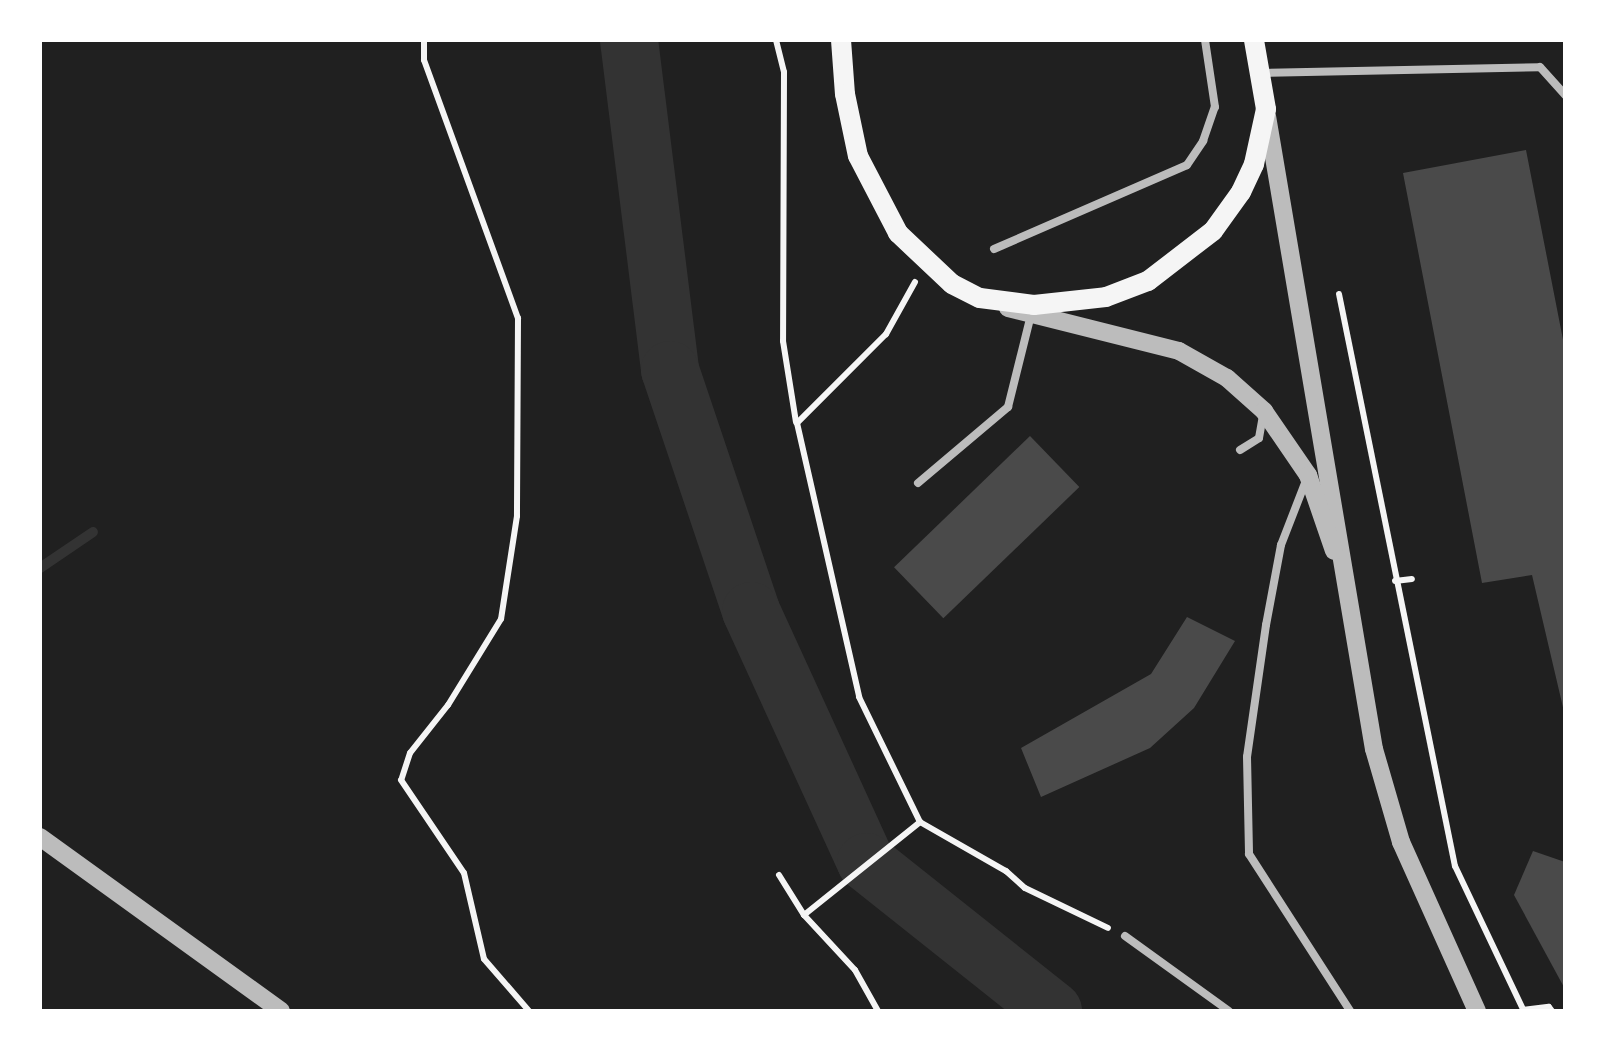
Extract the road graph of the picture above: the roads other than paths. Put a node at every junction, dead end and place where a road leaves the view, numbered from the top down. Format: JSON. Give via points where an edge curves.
{"nodes":[{"id":1,"x":841,"y":40,"type":"edge"},
{"id":2,"x":1205,"y":40,"type":"edge"},
{"id":3,"x":1254,"y":40,"type":"edge"},
{"id":4,"x":1262,"y":74,"type":"junction"},
{"id":5,"x":1565,"y":95,"type":"edge"},
{"id":6,"x":1266,"y":109,"type":"junction"},
{"id":7,"x":994,"y":248,"type":"dead end"},
{"id":8,"x":980,"y":298,"type":"junction"},
{"id":9,"x":1031,"y":315,"type":"junction"},
{"id":10,"x":1264,"y":411,"type":"junction"},
{"id":11,"x":1240,"y":450,"type":"dead end"},
{"id":12,"x":1308,"y":475,"type":"junction"},
{"id":13,"x":918,"y":484,"type":"dead end"},
{"id":14,"x":1352,"y":604,"type":"junction"},
{"id":15,"x":40,"y":837,"type":"edge"},
{"id":16,"x":1125,"y":936,"type":"road end"},
{"id":17,"x":281,"y":1011,"type":"edge"},
{"id":18,"x":1229,"y":1011,"type":"edge"},
{"id":19,"x":1350,"y":1011,"type":"edge"},
{"id":20,"x":1477,"y":1011,"type":"edge"}],
"edges":[{"from":1,"to":8,"type":"main road","via":[[858,156],[898,233],[925,263]]},
{"from":2,"to":7,"type":"lane","via":[[1215,107],[1187,165]]},
{"from":3,"to":4,"type":"main road"},
{"from":4,"to":5,"type":"lane","via":[[1540,68]]},
{"from":4,"to":6,"type":"main road"},
{"from":6,"to":8,"type":"main road","via":[[1241,192],[1183,258],[1148,281],[1073,304]]},
{"from":6,"to":14,"type":"street"},
{"from":8,"to":9,"type":"street"},
{"from":9,"to":10,"type":"street","via":[[1179,351],[1226,378]]},
{"from":9,"to":13,"type":"lane","via":[[1008,406]]},
{"from":10,"to":11,"type":"lane","via":[[1259,438]]},
{"from":10,"to":12,"type":"street"},
{"from":12,"to":14,"type":"street"},
{"from":12,"to":19,"type":"lane","via":[[1281,545],[1266,625],[1247,758],[1249,854]]},
{"from":14,"to":20,"type":"street","via":[[1374,749],[1401,842]]},
{"from":15,"to":17,"type":"street"},
{"from":16,"to":18,"type":"lane"}]}
